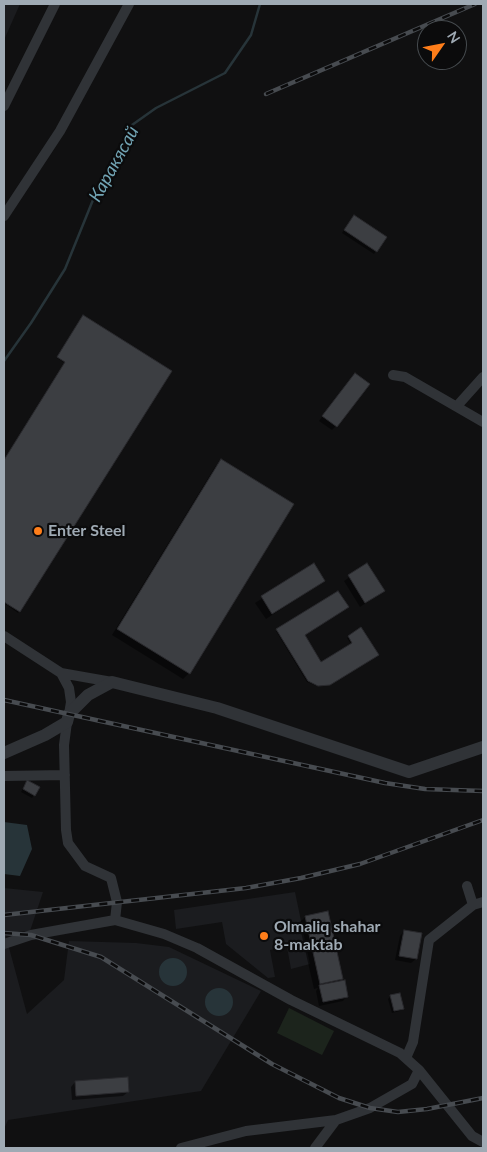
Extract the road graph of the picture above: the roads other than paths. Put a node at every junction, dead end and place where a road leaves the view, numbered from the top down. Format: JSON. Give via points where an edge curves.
{"nodes":[{"id":1,"x":55,"y":4,"type":"edge"},
{"id":2,"x":129,"y":4,"type":"edge"},
{"id":3,"x":4,"y":106,"type":"edge"},
{"id":4,"x":4,"y":216,"type":"edge"},
{"id":5,"x":393,"y":375,"type":"dead end"},
{"id":6,"x":483,"y":377,"type":"edge"},
{"id":7,"x":457,"y":406,"type":"junction"},
{"id":8,"x":483,"y":422,"type":"edge"},
{"id":9,"x":4,"y":636,"type":"edge"},
{"id":10,"x":61,"y":673,"type":"junction"},
{"id":11,"x":112,"y":682,"type":"junction"},
{"id":12,"x":68,"y":718,"type":"junction"},
{"id":13,"x":45,"y":735,"type":"junction"},
{"id":14,"x":64,"y":745,"type":"junction"},
{"id":15,"x":483,"y":747,"type":"edge"},
{"id":16,"x":4,"y":753,"type":"edge"},
{"id":17,"x":65,"y":775,"type":"junction"},
{"id":18,"x":4,"y":776,"type":"edge"},
{"id":19,"x":467,"y":886,"type":"dead end"},
{"id":20,"x":478,"y":903,"type":"edge"},
{"id":21,"x":115,"y":920,"type":"junction"},
{"id":22,"x":4,"y":944,"type":"edge"},
{"id":23,"x":406,"y":1058,"type":"junction"},
{"id":24,"x":419,"y":1070,"type":"junction"},
{"id":25,"x":336,"y":1120,"type":"junction"},
{"id":26,"x":483,"y":1142,"type":"edge"},
{"id":27,"x":181,"y":1148,"type":"edge"},
{"id":28,"x":315,"y":1148,"type":"edge"}],
"edges":[{"from":1,"to":3,"type":"street"},
{"from":2,"to":4,"type":"street","via":[[60,131]]},
{"from":5,"to":7,"type":"street","via":[[405,377]]},
{"from":6,"to":7,"type":"street"},
{"from":7,"to":8,"type":"street"},
{"from":9,"to":10,"type":"street"},
{"from":10,"to":11,"type":"street"},
{"from":10,"to":12,"type":"street","via":[[69,688]]},
{"from":11,"to":12,"type":"street","via":[[88,695]]},
{"from":11,"to":15,"type":"street","via":[[216,708],[410,772]]},
{"from":12,"to":13,"type":"street"},
{"from":12,"to":14,"type":"street"},
{"from":13,"to":14,"type":"street"},
{"from":13,"to":16,"type":"street"},
{"from":14,"to":17,"type":"street"},
{"from":17,"to":18,"type":"street"},
{"from":17,"to":21,"type":"street","via":[[68,843],[85,866],[111,878],[117,902]]},
{"from":19,"to":20,"type":"street"},
{"from":20,"to":23,"type":"street","via":[[429,940],[413,1042]]},
{"from":21,"to":22,"type":"street","via":[[31,935]]},
{"from":21,"to":23,"type":"street","via":[[164,934],[197,948],[250,979]]},
{"from":23,"to":24,"type":"street"},
{"from":24,"to":25,"type":"street","via":[[412,1084],[370,1108]]},
{"from":24,"to":26,"type":"street","via":[[472,1136]]},
{"from":25,"to":27,"type":"street","via":[[246,1131]]},
{"from":25,"to":28,"type":"street"}]}
